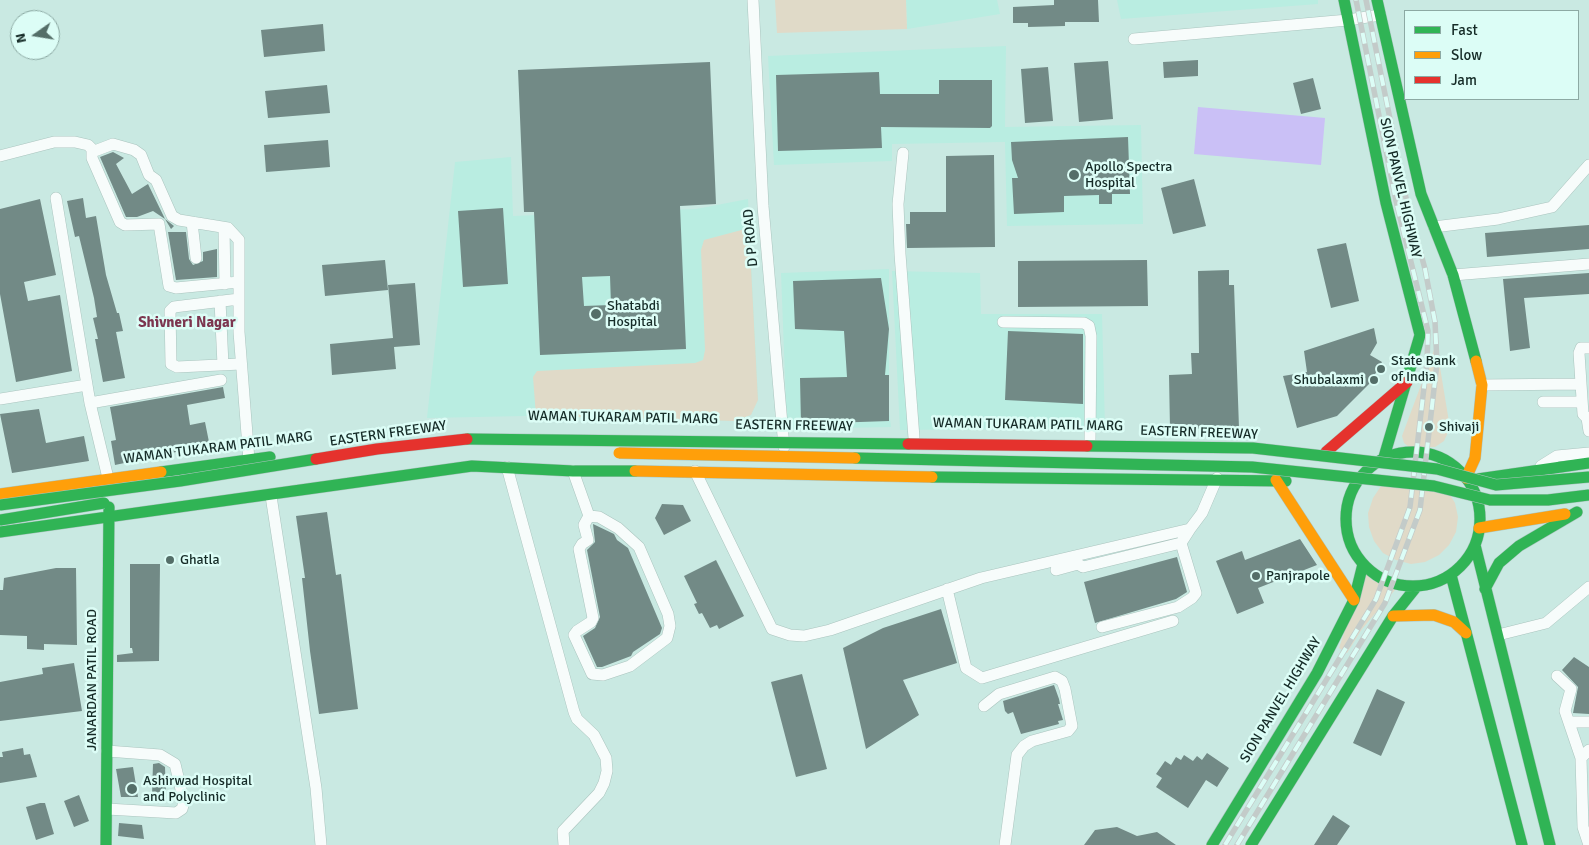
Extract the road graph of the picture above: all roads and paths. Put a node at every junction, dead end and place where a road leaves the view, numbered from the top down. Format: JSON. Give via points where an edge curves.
{"nodes":[{"id":1,"x":753,"y":0,"type":"edge"},
{"id":2,"x":1344,"y":0,"type":"edge"},
{"id":3,"x":1377,"y":0,"type":"edge"},
{"id":4,"x":1380,"y":15,"type":"junction"},
{"id":5,"x":1348,"y":20,"type":"junction"},
{"id":6,"x":1134,"y":39,"type":"dead end"},
{"id":7,"x":94,"y":151,"type":"junction"},
{"id":8,"x":902,"y":153,"type":"dead end"},
{"id":9,"x":0,"y":156,"type":"edge"},
{"id":10,"x":1589,"y":165,"type":"edge"},
{"id":11,"x":56,"y":198,"type":"dead end"},
{"id":12,"x":172,"y":216,"type":"junction"},
{"id":13,"x":192,"y":222,"type":"junction"},
{"id":14,"x":159,"y":224,"type":"junction"},
{"id":15,"x":1434,"y":227,"type":"junction"},
{"id":16,"x":224,"y":228,"type":"junction"},
{"id":17,"x":196,"y":258,"type":"dead end"},
{"id":18,"x":1589,"y":264,"type":"edge"},
{"id":19,"x":1453,"y":275,"type":"junction"},
{"id":20,"x":239,"y":282,"type":"junction"},
{"id":21,"x":225,"y":284,"type":"junction"},
{"id":22,"x":239,"y":304,"type":"junction"},
{"id":23,"x":220,"y":306,"type":"junction"},
{"id":24,"x":1003,"y":322,"type":"dead end"},
{"id":25,"x":1589,"y":348,"type":"edge"},
{"id":26,"x":241,"y":364,"type":"junction"},
{"id":27,"x":223,"y":365,"type":"junction"},
{"id":28,"x":222,"y":380,"type":"dead end"},
{"id":29,"x":1407,"y":382,"type":"junction"},
{"id":30,"x":1581,"y":384,"type":"junction"},
{"id":31,"x":87,"y":385,"type":"junction"},
{"id":32,"x":1482,"y":385,"type":"junction"},
{"id":33,"x":0,"y":387,"type":"edge"},
{"id":34,"x":1,"y":399,"type":"edge"},
{"id":35,"x":1543,"y":402,"type":"dead end"},
{"id":36,"x":1582,"y":402,"type":"junction"},
{"id":37,"x":90,"y":403,"type":"junction"},
{"id":38,"x":1589,"y":425,"type":"edge"},
{"id":39,"x":784,"y":436,"type":"junction"},
{"id":40,"x":914,"y":438,"type":"junction"},
{"id":41,"x":941,"y":439,"type":"junction"},
{"id":42,"x":1477,"y":440,"type":"junction"},
{"id":43,"x":1090,"y":442,"type":"junction"},
{"id":44,"x":1171,"y":442,"type":"junction"},
{"id":45,"x":487,"y":451,"type":"dead end"},
{"id":46,"x":1326,"y":452,"type":"junction"},
{"id":47,"x":1589,"y":453,"type":"edge"},
{"id":48,"x":1384,"y":457,"type":"junction"},
{"id":49,"x":249,"y":460,"type":"junction"},
{"id":50,"x":1589,"y":463,"type":"edge"},
{"id":51,"x":507,"y":467,"type":"junction"},
{"id":52,"x":1366,"y":470,"type":"junction"},
{"id":53,"x":1533,"y":470,"type":"junction"},
{"id":54,"x":573,"y":471,"type":"junction"},
{"id":55,"x":694,"y":471,"type":"junction"},
{"id":56,"x":786,"y":473,"type":"junction"},
{"id":57,"x":1505,"y":474,"type":"junction"},
{"id":58,"x":287,"y":476,"type":"dead end"},
{"id":59,"x":1589,"y":477,"type":"edge"},
{"id":60,"x":108,"y":478,"type":"junction"},
{"id":61,"x":941,"y":478,"type":"junction"},
{"id":62,"x":1168,"y":478,"type":"junction"},
{"id":63,"x":1217,"y":478,"type":"junction"},
{"id":64,"x":1276,"y":480,"type":"junction"},
{"id":65,"x":1467,"y":481,"type":"junction"},
{"id":66,"x":1355,"y":487,"type":"junction"},
{"id":67,"x":0,"y":494,"type":"edge"},
{"id":68,"x":1589,"y":495,"type":"edge"},
{"id":69,"x":271,"y":496,"type":"junction"},
{"id":70,"x":0,"y":505,"type":"edge"},
{"id":71,"x":1583,"y":511,"type":"edge"},
{"id":72,"x":109,"y":515,"type":"junction"},
{"id":73,"x":589,"y":516,"type":"junction"},
{"id":74,"x":0,"y":520,"type":"edge"},
{"id":75,"x":1479,"y":528,"type":"junction"},
{"id":76,"x":1190,"y":529,"type":"junction"},
{"id":77,"x":0,"y":532,"type":"edge"},
{"id":78,"x":1181,"y":543,"type":"junction"},
{"id":79,"x":1475,"y":545,"type":"junction"},
{"id":80,"x":1363,"y":564,"type":"junction"},
{"id":81,"x":1056,"y":570,"type":"dead end"},
{"id":82,"x":1451,"y":575,"type":"junction"},
{"id":83,"x":1417,"y":586,"type":"junction"},
{"id":84,"x":1589,"y":587,"type":"edge"},
{"id":85,"x":946,"y":589,"type":"junction"},
{"id":86,"x":1486,"y":589,"type":"junction"},
{"id":87,"x":1354,"y":600,"type":"junction"},
{"id":88,"x":1393,"y":616,"type":"junction"},
{"id":89,"x":1174,"y":621,"type":"dead end"},
{"id":90,"x":1102,"y":627,"type":"dead end"},
{"id":91,"x":1466,"y":633,"type":"junction"},
{"id":92,"x":1498,"y":635,"type":"junction"},
{"id":93,"x":1556,"y":676,"type":"dead end"},
{"id":94,"x":984,"y":706,"type":"dead end"},
{"id":95,"x":1569,"y":722,"type":"junction"},
{"id":96,"x":1589,"y":722,"type":"edge"},
{"id":97,"x":107,"y":751,"type":"junction"},
{"id":98,"x":1585,"y":754,"type":"edge"},
{"id":99,"x":107,"y":809,"type":"junction"},
{"id":100,"x":106,"y":845,"type":"edge"},
{"id":101,"x":321,"y":845,"type":"edge"},
{"id":102,"x":564,"y":845,"type":"edge"},
{"id":103,"x":1005,"y":845,"type":"edge"},
{"id":104,"x":1212,"y":845,"type":"edge"},
{"id":105,"x":1250,"y":845,"type":"edge"},
{"id":106,"x":1522,"y":845,"type":"edge"},
{"id":107,"x":1550,"y":845,"type":"edge"},
{"id":108,"x":1589,"y":845,"type":"edge"}],
"edges":[{"from":1,"to":39,"type":"street","name":"D P ROAD","via":[[764,206]]},
{"from":2,"to":5,"type":"main road","name":"SION PANVEL HIGHWAY"},
{"from":3,"to":4,"type":"main road","name":"SION PANVEL HIGHWAY"},
{"from":4,"to":5,"type":"street"},
{"from":4,"to":15,"type":"main road","name":"SION PANVEL HIGHWAY","via":[[1421,194]]},
{"from":5,"to":6,"type":"street"},
{"from":5,"to":29,"type":"main road","name":"SION PANVEL HIGHWAY","via":[[1386,203],[1420,335]]},
{"from":7,"to":9,"type":"street","via":[[88,144],[54,142]]},
{"from":7,"to":12,"type":"street","via":[[113,144],[141,155],[149,176],[162,190]]},
{"from":7,"to":14,"type":"street","via":[[92,158],[120,222],[125,225]]},
{"from":8,"to":40,"type":"street","via":[[898,204],[900,254]]},
{"from":10,"to":15,"type":"street","via":[[1552,207],[1498,219]]},
{"from":11,"to":31,"type":"street"},
{"from":12,"to":13,"type":"street"},
{"from":12,"to":14,"type":"street"},
{"from":13,"to":16,"type":"street"},
{"from":13,"to":17,"type":"street"},
{"from":14,"to":21,"type":"street","via":[[169,286]]},
{"from":15,"to":19,"type":"main road","name":"SION PANVEL HIGHWAY"},
{"from":16,"to":20,"type":"street","via":[[239,240]]},
{"from":16,"to":21,"type":"street"},
{"from":18,"to":19,"type":"street"},
{"from":19,"to":32,"type":"main road","name":"SION PANVEL HIGHWAY"},
{"from":20,"to":21,"type":"street"},
{"from":20,"to":22,"type":"street"},
{"from":22,"to":23,"type":"street"},
{"from":22,"to":26,"type":"street"},
{"from":23,"to":27,"type":"street"},
{"from":23,"to":27,"type":"street","via":[[174,307],[170,311],[171,364],[177,367]]},
{"from":24,"to":43,"type":"street","via":[[1084,323],[1089,326]]},
{"from":25,"to":30,"type":"street","via":[[1581,348],[1579,353]]},
{"from":26,"to":27,"type":"street"},
{"from":26,"to":49,"type":"street"},
{"from":28,"to":37,"type":"street"},
{"from":29,"to":46,"type":"main road"},
{"from":29,"to":48,"type":"main road","name":"SION PANVEL HIGHWAY"},
{"from":30,"to":32,"type":"street"},
{"from":30,"to":36,"type":"street"},
{"from":31,"to":34,"type":"street"},
{"from":31,"to":37,"type":"street"},
{"from":32,"to":42,"type":"main road","name":"SION PANVEL HIGHWAY"},
{"from":33,"to":34,"type":"street"},
{"from":35,"to":36,"type":"street"},
{"from":36,"to":38,"type":"street","via":[[1583,414]]},
{"from":37,"to":60,"type":"street"},
{"from":39,"to":40,"type":"main road","name":"WAMAN TUKARAM PATIL MARG"},
{"from":39,"to":49,"type":"main road","name":"WAMAN TUKARAM PATIL MARG","via":[[481,430]]},
{"from":39,"to":56,"type":"street","name":"D P ROAD"},
{"from":40,"to":41,"type":"main road","name":"WAMAN TUKARAM PATIL MARG"},
{"from":41,"to":43,"type":"main road","name":"WAMAN TUKARAM PATIL MARG"},
{"from":41,"to":61,"type":"main road"},
{"from":42,"to":57,"type":"main road","via":[[1496,468]]},
{"from":42,"to":65,"type":"main road","name":"SION PANVEL HIGHWAY"},
{"from":43,"to":44,"type":"main road","name":"WAMAN TUKARAM PATIL MARG"},
{"from":44,"to":46,"type":"main road","name":"WAMAN TUKARAM PATIL MARG","via":[[1296,447]]},
{"from":44,"to":62,"type":"main road"},
{"from":45,"to":68,"type":"main road","bridge":true,"via":[[1252,467],[1434,486],[1490,500],[1548,500]]},
{"from":46,"to":52,"type":"main road","name":"WAMAN TUKARAM PATIL MARG"},
{"from":47,"to":53,"type":"street","via":[[1557,456]]},
{"from":48,"to":52,"type":"main road"},
{"from":48,"to":65,"type":"main road","via":[[1420,453],[1437,457],[1453,466]]},
{"from":49,"to":60,"type":"main road","name":"WAMAN TUKARAM PATIL MARG"},
{"from":50,"to":53,"type":"main road"},
{"from":51,"to":54,"type":"main road"},
{"from":51,"to":69,"type":"main road","via":[[472,466]]},
{"from":51,"to":102,"type":"street","via":[[574,712],[594,735],[606,758],[604,783],[599,793],[564,831]]},
{"from":52,"to":66,"type":"main road"},
{"from":53,"to":57,"type":"main road"},
{"from":54,"to":55,"type":"main road"},
{"from":54,"to":73,"type":"street"},
{"from":55,"to":56,"type":"main road"},
{"from":55,"to":85,"type":"street","via":[[772,629],[790,635],[817,634]]},
{"from":56,"to":61,"type":"main road"},
{"from":57,"to":65,"type":"main road"},
{"from":58,"to":74,"type":"main road","bridge":true},
{"from":59,"to":70,"type":"main road","name":"EASTERN FREEWAY","bridge":true,"via":[[1496,485],[1437,469],[1254,448],[480,438],[386,447],[180,482]]},
{"from":60,"to":67,"type":"main road","name":"WAMAN TUKARAM PATIL MARG"},
{"from":60,"to":72,"type":"main road","name":"JANARDAN PATIL ROAD"},
{"from":61,"to":62,"type":"main road"},
{"from":62,"to":63,"type":"main road"},
{"from":63,"to":64,"type":"main road"},
{"from":63,"to":76,"type":"street","via":[[1202,513]]},
{"from":64,"to":66,"type":"main road"},
{"from":64,"to":87,"type":"main road"},
{"from":65,"to":75,"type":"main road","via":[[1479,511]]},
{"from":66,"to":80,"type":"main road","via":[[1347,514],[1348,532],[1353,549]]},
{"from":69,"to":72,"type":"main road"},
{"from":69,"to":101,"type":"street","via":[[316,788]]},
{"from":71,"to":75,"type":"main road"},
{"from":71,"to":86,"type":"main road","via":[[1519,546],[1499,563]]},
{"from":72,"to":77,"type":"main road"},
{"from":72,"to":97,"type":"main road","name":"JANARDAN PATIL ROAD"},
{"from":73,"to":73,"type":"street","via":[[584,525],[588,540],[579,549],[593,618],[574,635],[592,674],[603,675],[630,666],[667,638],[670,626],[668,614],[639,547],[618,528],[599,517]]},
{"from":75,"to":79,"type":"main road"},
{"from":76,"to":78,"type":"street"},
{"from":76,"to":85,"type":"street","via":[[1032,565]]},
{"from":78,"to":81,"type":"street"},
{"from":78,"to":90,"type":"street","via":[[1196,593],[1192,598],[1178,607]]},
{"from":79,"to":82,"type":"main road","via":[[1465,562]]},
{"from":79,"to":86,"type":"main road"},
{"from":80,"to":83,"type":"main road","via":[[1387,582]]},
{"from":80,"to":87,"type":"main road","name":"SION PANVEL HIGHWAY"},
{"from":82,"to":83,"type":"main road","via":[[1435,583]]},
{"from":82,"to":91,"type":"main road"},
{"from":83,"to":88,"type":"main road"},
{"from":84,"to":92,"type":"street","via":[[1546,623]]},
{"from":85,"to":89,"type":"street","via":[[966,668],[982,678]]},
{"from":86,"to":92,"type":"main road"},
{"from":87,"to":104,"type":"main road","name":"SION PANVEL HIGHWAY","via":[[1317,673]]},
{"from":88,"to":91,"type":"main road","via":[[1434,615],[1454,622]]},
{"from":88,"to":105,"type":"main road"},
{"from":91,"to":106,"type":"main road"},
{"from":92,"to":107,"type":"main road"},
{"from":93,"to":95,"type":"street","via":[[1571,689],[1565,710]]},
{"from":94,"to":103,"type":"street","via":[[999,694],[1055,677],[1062,681],[1065,689],[1072,726],[1068,731],[1032,741],[1017,755]]},
{"from":95,"to":96,"type":"street"},
{"from":95,"to":98,"type":"street"},
{"from":97,"to":99,"type":"main road","name":"JANARDAN PATIL ROAD"},
{"from":97,"to":99,"type":"street","via":[[160,755],[175,764],[184,802],[176,813]]},
{"from":98,"to":108,"type":"street","via":[[1583,827]]},
{"from":99,"to":100,"type":"main road","name":"JANARDAN PATIL ROAD"}]}
